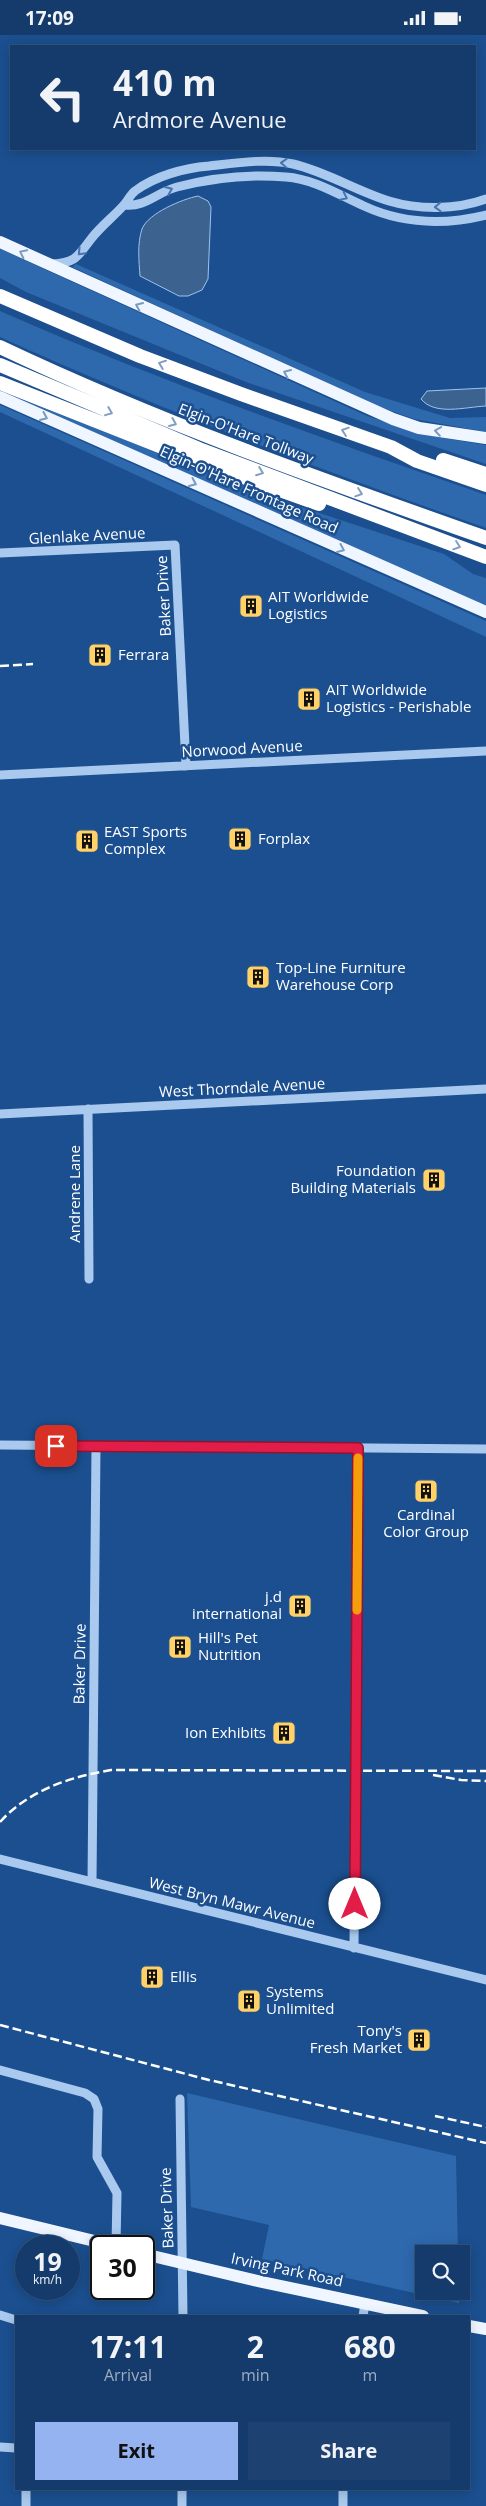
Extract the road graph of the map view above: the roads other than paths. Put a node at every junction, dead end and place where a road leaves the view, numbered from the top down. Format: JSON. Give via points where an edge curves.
{"nodes":[{"id":1,"x":486,"y":199,"type":"edge"},
{"id":2,"x":124,"y":205,"type":"junction"},
{"id":3,"x":486,"y":215,"type":"edge"},
{"id":4,"x":0,"y":242,"type":"edge"},
{"id":5,"x":45,"y":264,"type":"junction"},
{"id":6,"x":0,"y":296,"type":"edge"},
{"id":7,"x":0,"y":347,"type":"edge"},
{"id":8,"x":0,"y":365,"type":"edge"},
{"id":9,"x":0,"y":383,"type":"edge"},
{"id":10,"x":0,"y":397,"type":"edge"},
{"id":11,"x":486,"y":438,"type":"edge"},
{"id":12,"x":391,"y":447,"type":"junction"},
{"id":13,"x":486,"y":474,"type":"edge"},
{"id":14,"x":486,"y":485,"type":"edge"},
{"id":15,"x":427,"y":536,"type":"junction"},
{"id":16,"x":486,"y":538,"type":"edge"},
{"id":17,"x":175,"y":545,"type":"joint"},
{"id":18,"x":0,"y":553,"type":"edge"},
{"id":19,"x":486,"y":557,"type":"edge"},
{"id":20,"x":486,"y":612,"type":"edge"},
{"id":21,"x":486,"y":751,"type":"edge"},
{"id":22,"x":186,"y":765,"type":"junction"},
{"id":23,"x":0,"y":775,"type":"edge"},
{"id":24,"x":486,"y":1089,"type":"edge"},
{"id":25,"x":88,"y":1109,"type":"junction"},
{"id":26,"x":0,"y":1114,"type":"edge"},
{"id":27,"x":89,"y":1279,"type":"dead end"},
{"id":28,"x":0,"y":1445,"type":"edge"},
{"id":29,"x":96,"y":1446,"type":"junction"},
{"id":30,"x":358,"y":1448,"type":"junction"},
{"id":31,"x":486,"y":1449,"type":"edge"},
{"id":32,"x":0,"y":1859,"type":"edge"},
{"id":33,"x":92,"y":1882,"type":"junction"},
{"id":34,"x":354,"y":1948,"type":"junction"},
{"id":35,"x":486,"y":1980,"type":"edge"},
{"id":36,"x":0,"y":2070,"type":"edge"},
{"id":37,"x":180,"y":2099,"type":"dead end"},
{"id":38,"x":0,"y":2218,"type":"edge"},
{"id":39,"x":116,"y":2235,"type":"edge"},
{"id":40,"x":90,"y":2240,"type":"edge"},
{"id":41,"x":155,"y":2257,"type":"edge"},
{"id":42,"x":183,"y":2264,"type":"junction"},
{"id":43,"x":364,"y":2310,"type":"edge"},
{"id":44,"x":0,"y":2315,"type":"edge"},
{"id":45,"x":183,"y":2315,"type":"edge"},
{"id":46,"x":414,"y":2315,"type":"edge"},
{"id":47,"x":15,"y":2320,"type":"edge"},
{"id":48,"x":470,"y":2326,"type":"edge"},
{"id":49,"x":486,"y":2329,"type":"edge"},
{"id":50,"x":0,"y":2447,"type":"edge"},
{"id":51,"x":15,"y":2447,"type":"edge"},
{"id":52,"x":26,"y":2490,"type":"edge"},
{"id":53,"x":182,"y":2490,"type":"edge"},
{"id":54,"x":343,"y":2490,"type":"edge"},
{"id":55,"x":26,"y":2506,"type":"edge"},
{"id":56,"x":182,"y":2506,"type":"edge"},
{"id":57,"x":343,"y":2506,"type":"edge"}],
"edges":[{"from":1,"to":2,"type":"street","one_way":true,"via":[[457,206],[409,205],[389,201],[317,170],[290,163],[264,162],[185,169],[134,192]]},
{"from":2,"to":3,"type":"street","one_way":true,"via":[[136,207],[174,188],[199,182],[286,177],[305,181],[401,219],[443,222]]},
{"from":2,"to":5,"type":"street","one_way":true,"via":[[76,258],[64,263]]},
{"from":5,"to":4,"type":"main road","one_way":true},
{"from":11,"to":5,"type":"main road","one_way":true,"via":[[418,427],[393,419]]},
{"from":12,"to":6,"type":"highway","one_way":true,"via":[[140,356]]},
{"from":7,"to":16,"type":"highway","name":"Elgin-O'Hare Tollway","one_way":true,"via":[[201,434]]},
{"from":8,"to":15,"type":"highway","one_way":true,"via":[[199,449]]},
{"from":9,"to":15,"type":"highway","via":[[262,485],[389,528]]},
{"from":10,"to":20,"type":"main road","name":"Elgin-O'Hare Frontage Road","one_way":true},
{"from":12,"to":13,"type":"highway"},
{"from":12,"to":14,"type":"highway","via":[[417,461]]},
{"from":15,"to":19,"type":"highway","one_way":true},
{"from":17,"to":18,"type":"street","name":"Glenlake Avenue"},
{"from":17,"to":22,"type":"street","name":"Baker Drive"},
{"from":21,"to":22,"type":"street","name":"Norwood Avenue"},
{"from":22,"to":23,"type":"street","name":"Norwood Avenue"},
{"from":24,"to":25,"type":"street","name":"West Thorndale Avenue"},
{"from":25,"to":26,"type":"street","name":"West Thorndale Avenue"},
{"from":25,"to":27,"type":"street","name":"Andrene Lane"},
{"from":28,"to":29,"type":"street"},
{"from":29,"to":30,"type":"street"},
{"from":29,"to":33,"type":"street","name":"Baker Drive"},
{"from":30,"to":31,"type":"street"},
{"from":30,"to":34,"type":"street"},
{"from":32,"to":33,"type":"street","name":"West Bryn Mawr Avenue"},
{"from":33,"to":34,"type":"street","name":"West Bryn Mawr Avenue"},
{"from":34,"to":35,"type":"street","name":"West Bryn Mawr Avenue"},
{"from":36,"to":39,"type":"street","via":[[84,2093],[94,2099],[98,2109],[98,2157],[117,2193]]},
{"from":37,"to":42,"type":"street","name":"Baker Drive"},
{"from":38,"to":40,"type":"main road"},
{"from":41,"to":42,"type":"main road","name":"Irving Park Road"},
{"from":42,"to":43,"type":"main road","name":"Irving Park Road"},
{"from":42,"to":45,"type":"street","name":"Baker Drive"},
{"from":43,"to":46,"type":"main road","name":"Irving Park Road"},
{"from":44,"to":47,"type":"street"},
{"from":48,"to":49,"type":"main road"},
{"from":50,"to":51,"type":"street"},
{"from":52,"to":55,"type":"street"},
{"from":53,"to":56,"type":"street"},
{"from":54,"to":57,"type":"street"}]}
